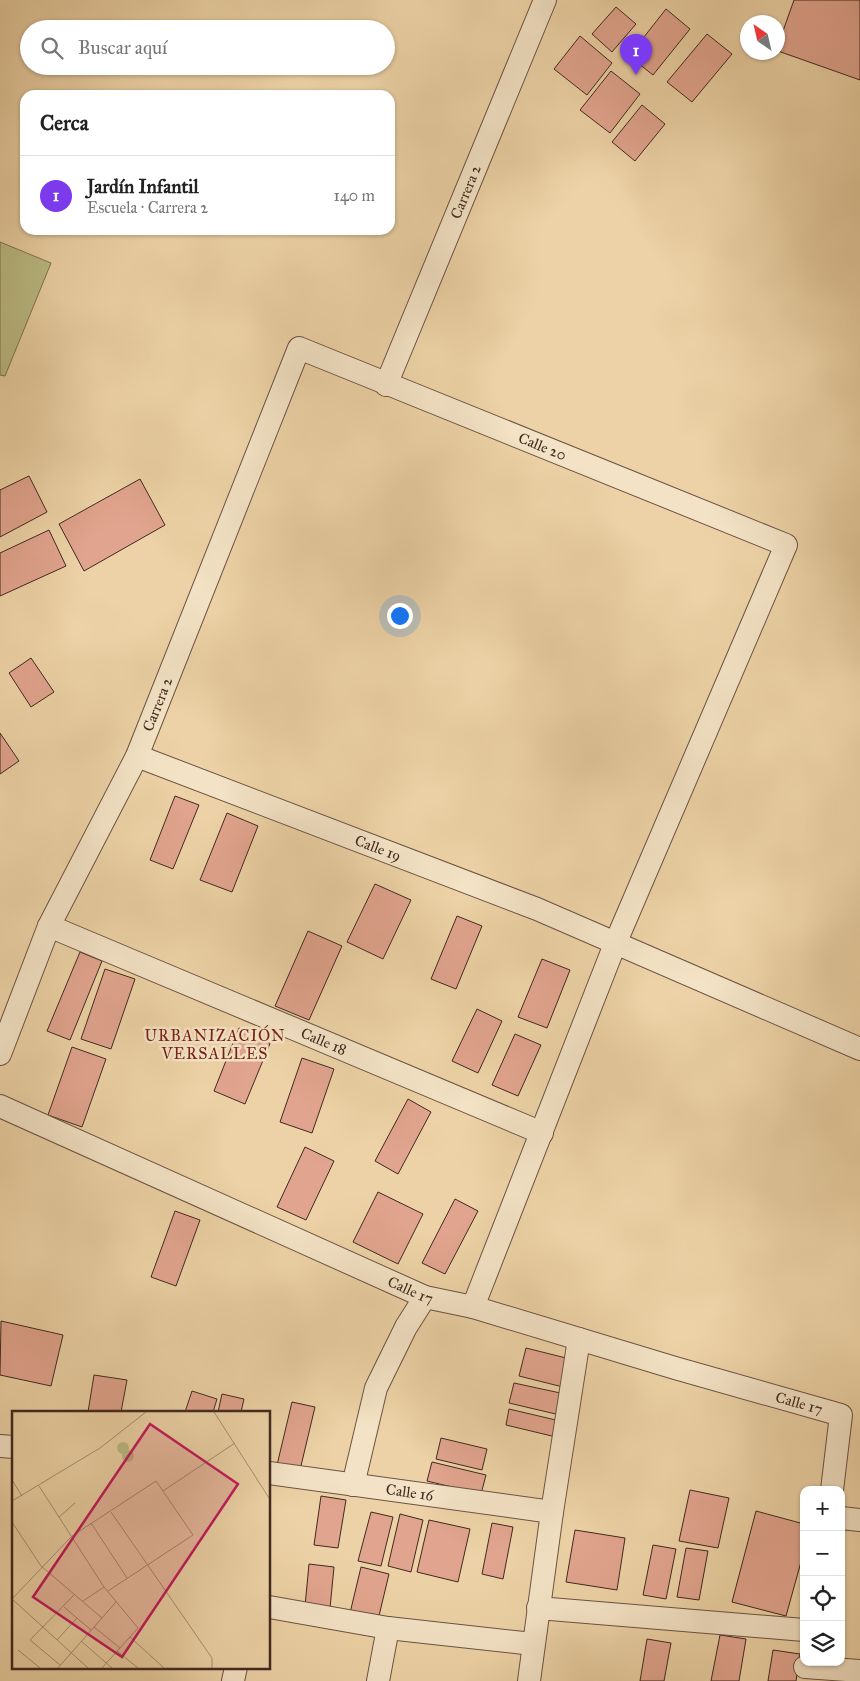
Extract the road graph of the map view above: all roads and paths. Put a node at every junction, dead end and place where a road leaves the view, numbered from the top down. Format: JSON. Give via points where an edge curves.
{"nodes":[{"id":1,"x":545,"y":0,"type":"edge"},
{"id":2,"x":299,"y":348,"type":"joint"},
{"id":3,"x":386,"y":385,"type":"junction"},
{"id":4,"x":137,"y":756,"type":"junction"},
{"id":5,"x":49,"y":926,"type":"junction"},
{"id":6,"x":615,"y":944,"type":"junction"},
{"id":7,"x":860,"y":1049,"type":"edge"},
{"id":8,"x":0,"y":1054,"type":"edge"},
{"id":9,"x":0,"y":1106,"type":"edge"},
{"id":10,"x":542,"y":1133,"type":"junction"},
{"id":11,"x":425,"y":1297,"type":"junction"},
{"id":12,"x":473,"y":1307,"type":"junction"},
{"id":13,"x":580,"y":1340,"type":"junction"},
{"id":14,"x":270,"y":1474,"type":"edge"},
{"id":15,"x":353,"y":1485,"type":"junction"},
{"id":16,"x":833,"y":1486,"type":"edge"},
{"id":17,"x":552,"y":1512,"type":"junction"},
{"id":18,"x":845,"y":1518,"type":"edge"},
{"id":19,"x":860,"y":1520,"type":"edge"},
{"id":20,"x":270,"y":1607,"type":"edge"},
{"id":21,"x":538,"y":1608,"type":"junction"},
{"id":22,"x":388,"y":1628,"type":"junction"},
{"id":23,"x":800,"y":1630,"type":"edge"},
{"id":24,"x":533,"y":1644,"type":"junction"},
{"id":25,"x":236,"y":1668,"type":"edge"},
{"id":26,"x":805,"y":1670,"type":"edge"},
{"id":27,"x":860,"y":1671,"type":"edge"},
{"id":28,"x":233,"y":1681,"type":"edge"},
{"id":29,"x":378,"y":1681,"type":"edge"},
{"id":30,"x":529,"y":1681,"type":"edge"}],
"edges":[{"from":1,"to":3,"type":"street","name":"Carrera 2"},
{"from":2,"to":3,"type":"street","name":"Calle 20"},
{"from":2,"to":4,"type":"street","name":"Carrera 2"},
{"from":3,"to":6,"type":"street","name":"Calle 20","via":[[786,545]]},
{"from":4,"to":5,"type":"street","name":"Carrera 2"},
{"from":4,"to":6,"type":"street","name":"Calle 19","via":[[537,909]]},
{"from":5,"to":8,"type":"street","name":"Carrera 2"},
{"from":5,"to":10,"type":"street","name":"Calle 18"},
{"from":6,"to":7,"type":"street","name":"Calle 19"},
{"from":6,"to":10,"type":"street"},
{"from":9,"to":11,"type":"street","name":"Calle 17"},
{"from":10,"to":12,"type":"street"},
{"from":11,"to":12,"type":"street","name":"Calle 17"},
{"from":11,"to":15,"type":"street","via":[[406,1327],[376,1388]]},
{"from":12,"to":13,"type":"street","name":"Calle 17"},
{"from":13,"to":16,"type":"street","name":"Calle 17","via":[[842,1415]]},
{"from":13,"to":17,"type":"street"},
{"from":14,"to":15,"type":"street","name":"Calle 16"},
{"from":15,"to":17,"type":"street","name":"Calle 16"},
{"from":17,"to":21,"type":"street"},
{"from":18,"to":19,"type":"street"},
{"from":20,"to":22,"type":"street"},
{"from":21,"to":23,"type":"street"},
{"from":21,"to":24,"type":"street"},
{"from":22,"to":24,"type":"street"},
{"from":22,"to":29,"type":"street"},
{"from":24,"to":30,"type":"street"},
{"from":25,"to":28,"type":"street"},
{"from":26,"to":27,"type":"street"}]}
